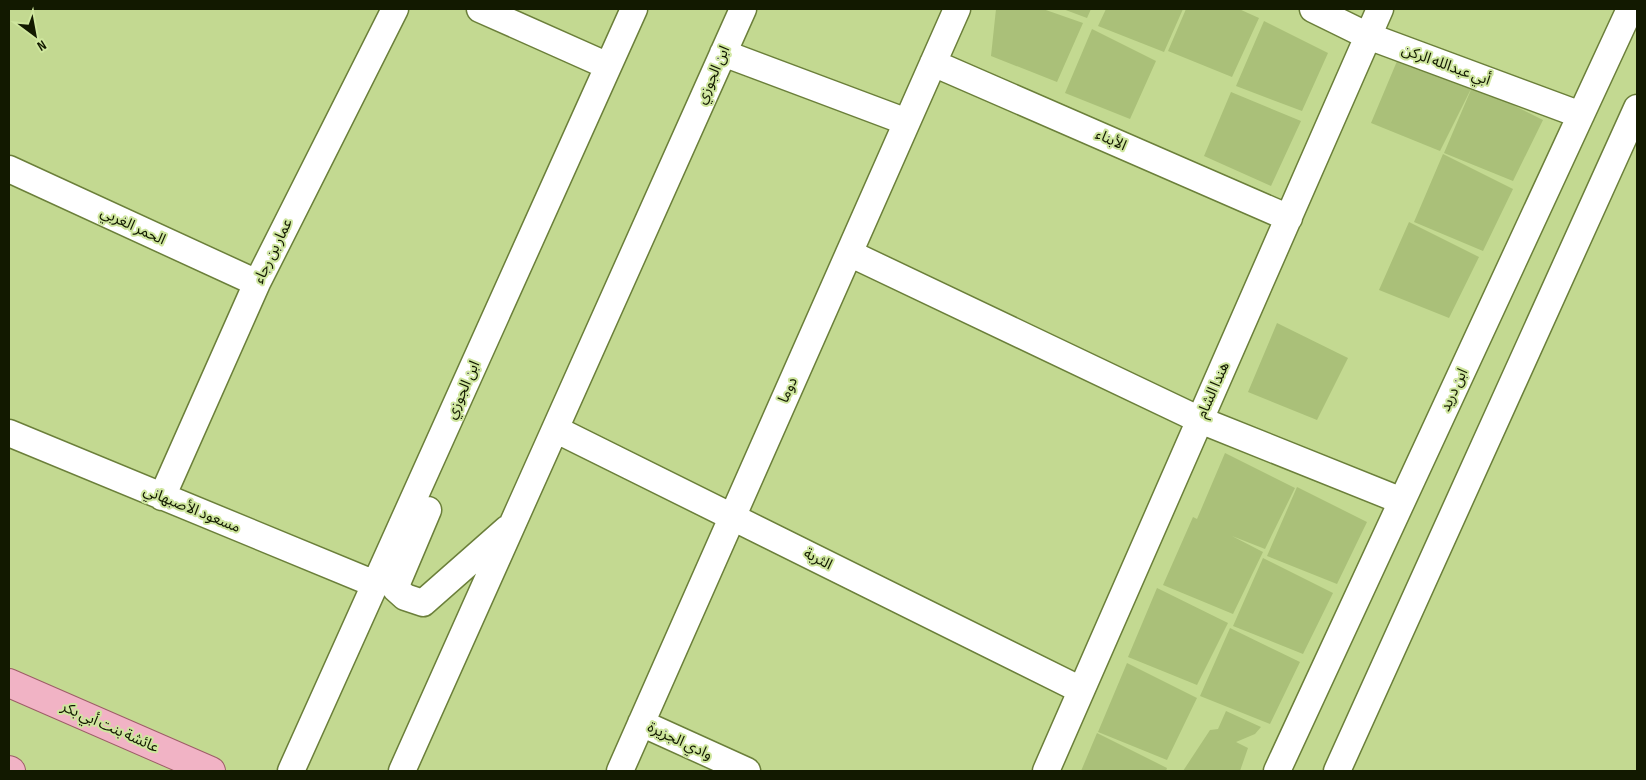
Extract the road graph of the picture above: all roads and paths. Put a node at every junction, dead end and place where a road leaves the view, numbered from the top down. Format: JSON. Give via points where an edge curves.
{"nodes":[{"id":1,"x":394,"y":9,"type":"edge"},
{"id":2,"x":480,"y":9,"type":"edge"},
{"id":3,"x":634,"y":9,"type":"edge"},
{"id":4,"x":743,"y":9,"type":"edge"},
{"id":5,"x":956,"y":9,"type":"edge"},
{"id":6,"x":1313,"y":9,"type":"edge"},
{"id":7,"x":1380,"y":9,"type":"edge"},
{"id":8,"x":1630,"y":9,"type":"edge"},
{"id":9,"x":1368,"y":36,"type":"junction"},
{"id":10,"x":723,"y":53,"type":"junction"},
{"id":11,"x":933,"y":62,"type":"junction"},
{"id":12,"x":608,"y":66,"type":"junction"},
{"id":13,"x":1637,"y":108,"type":"edge"},
{"id":14,"x":1581,"y":115,"type":"junction"},
{"id":15,"x":907,"y":122,"type":"junction"},
{"id":16,"x":9,"y":169,"type":"edge"},
{"id":17,"x":1288,"y":218,"type":"junction"},
{"id":18,"x":849,"y":253,"type":"junction"},
{"id":19,"x":257,"y":282,"type":"junction"},
{"id":20,"x":1200,"y":420,"type":"junction"},
{"id":21,"x":555,"y":430,"type":"junction"},
{"id":22,"x":9,"y":433,"type":"edge"},
{"id":23,"x":442,"y":437,"type":"junction"},
{"id":24,"x":162,"y":497,"type":"junction"},
{"id":25,"x":1402,"y":501,"type":"junction"},
{"id":26,"x":732,"y":516,"type":"junction"},
{"id":27,"x":514,"y":523,"type":"junction"},
{"id":28,"x":376,"y":584,"type":"junction"},
{"id":29,"x":9,"y":683,"type":"edge"},
{"id":30,"x":1081,"y":690,"type":"junction"},
{"id":31,"x":641,"y":723,"type":"junction"},
{"id":32,"x":211,"y":771,"type":"edge"},
{"id":33,"x":291,"y":771,"type":"edge"},
{"id":34,"x":402,"y":771,"type":"edge"},
{"id":35,"x":620,"y":771,"type":"edge"},
{"id":36,"x":747,"y":771,"type":"edge"},
{"id":37,"x":1046,"y":771,"type":"edge"},
{"id":38,"x":1277,"y":771,"type":"edge"},
{"id":39,"x":1337,"y":771,"type":"edge"}],
"edges":[{"from":1,"to":19,"type":"street","name":"عمار بن رجاء"},
{"from":2,"to":12,"type":"street"},
{"from":3,"to":12,"type":"street","name":"ابن الجوزي"},
{"from":4,"to":10,"type":"street","name":"ابن الجوزي"},
{"from":5,"to":11,"type":"street","name":"دوما"},
{"from":6,"to":9,"type":"street","name":"أبي عبدالله الركن"},
{"from":7,"to":9,"type":"street","name":"هندا الشام"},
{"from":8,"to":14,"type":"street","name":"ابن دريد"},
{"from":9,"to":14,"type":"street","name":"أبي عبدالله الركن"},
{"from":9,"to":17,"type":"street","name":"هندا الشام"},
{"from":10,"to":15,"type":"street"},
{"from":10,"to":21,"type":"street","name":"ابن الجوزي"},
{"from":11,"to":15,"type":"street","name":"دوما"},
{"from":11,"to":17,"type":"street","name":"الأبناء"},
{"from":12,"to":23,"type":"street","name":"ابن الجوزي"},
{"from":13,"to":39,"type":"street"},
{"from":14,"to":25,"type":"street","name":"ابن دريد"},
{"from":15,"to":18,"type":"street","name":"دوما"},
{"from":16,"to":19,"type":"street","name":"الحمر الغربي"},
{"from":17,"to":20,"type":"street","name":"هندا الشام"},
{"from":18,"to":20,"type":"street"},
{"from":18,"to":26,"type":"street","name":"دوما"},
{"from":19,"to":24,"type":"street","name":"عمار بن رجاء"},
{"from":20,"to":25,"type":"street"},
{"from":20,"to":30,"type":"street","name":"هندا الشام"},
{"from":21,"to":26,"type":"street","name":"الثربة"},
{"from":21,"to":27,"type":"street","name":"ابن الجوزي"},
{"from":22,"to":24,"type":"street","name":"مسعود الأصبهاني"},
{"from":23,"to":27,"type":"street","via":[[441,478],[395,588],[405,597],[423,603]]},
{"from":23,"to":28,"type":"street","name":"ابن الجوزي"},
{"from":24,"to":28,"type":"street","name":"مسعود الأصبهاني"},
{"from":25,"to":38,"type":"street","name":"ابن دريد"},
{"from":26,"to":30,"type":"street","name":"الثربة"},
{"from":26,"to":31,"type":"street","name":"دوما"},
{"from":27,"to":34,"type":"street","name":"ابن الجوزي"},
{"from":28,"to":33,"type":"street","name":"ابن الجوزي"},
{"from":29,"to":32,"type":"main road","name":"عائشة بنت أبي بكر"},
{"from":30,"to":37,"type":"street","name":"هندا الشام"},
{"from":31,"to":35,"type":"street","name":"دوما"},
{"from":31,"to":36,"type":"street","name":"وادي الجزيرة"}]}
